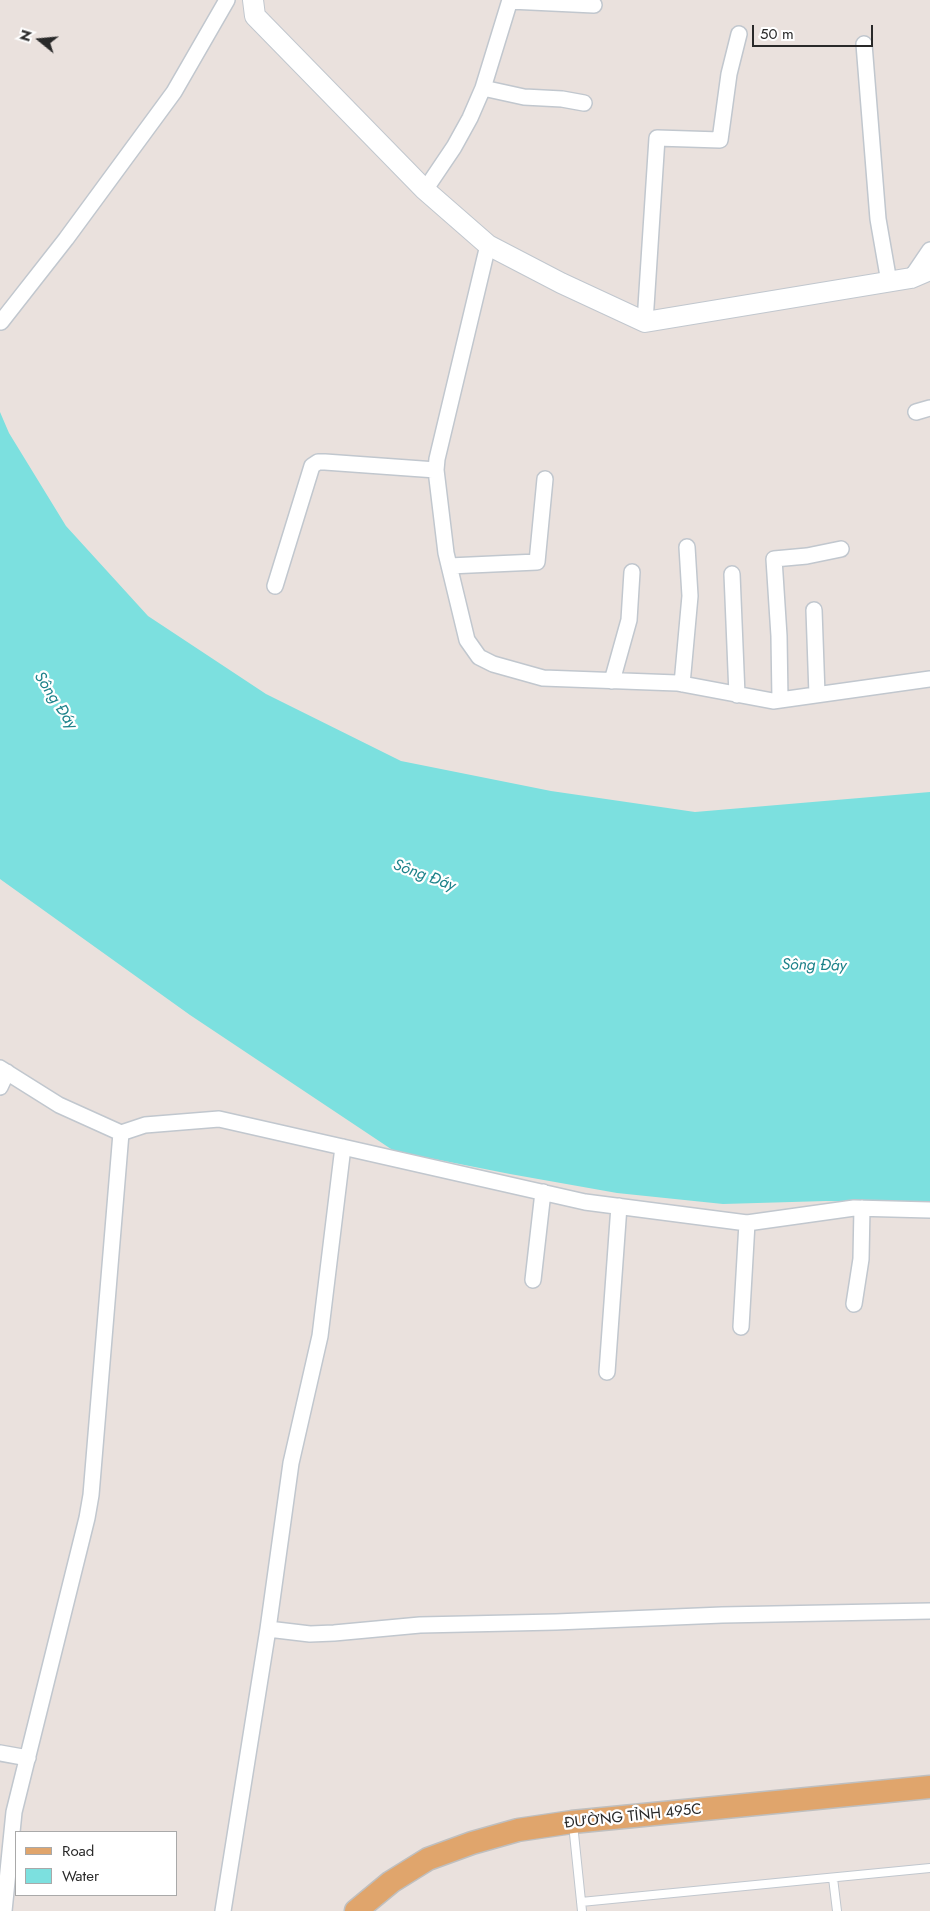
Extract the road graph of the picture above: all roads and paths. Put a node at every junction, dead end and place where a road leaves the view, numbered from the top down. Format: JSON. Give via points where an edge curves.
{"nodes":[{"id":1,"x":227,"y":0,"type":"edge"},
{"id":2,"x":253,"y":0,"type":"edge"},
{"id":3,"x":510,"y":0,"type":"edge"},
{"id":4,"x":594,"y":5,"type":"dead end"},
{"id":5,"x":739,"y":34,"type":"dead end"},
{"id":6,"x":864,"y":44,"type":"dead end"},
{"id":7,"x":483,"y":88,"type":"junction"},
{"id":8,"x":584,"y":103,"type":"dead end"},
{"id":9,"x":425,"y":190,"type":"junction"},
{"id":10,"x":488,"y":245,"type":"junction"},
{"id":11,"x":930,"y":250,"type":"edge"},
{"id":12,"x":930,"y":270,"type":"edge"},
{"id":13,"x":911,"y":278,"type":"junction"},
{"id":14,"x":889,"y":282,"type":"junction"},
{"id":15,"x":0,"y":322,"type":"edge"},
{"id":16,"x":645,"y":322,"type":"junction"},
{"id":17,"x":436,"y":470,"type":"junction"},
{"id":18,"x":545,"y":479,"type":"dead end"},
{"id":19,"x":687,"y":547,"type":"dead end"},
{"id":20,"x":841,"y":549,"type":"dead end"},
{"id":21,"x":449,"y":566,"type":"junction"},
{"id":22,"x":632,"y":572,"type":"dead end"},
{"id":23,"x":732,"y":574,"type":"dead end"},
{"id":24,"x":275,"y":586,"type":"dead end"},
{"id":25,"x":814,"y":610,"type":"dead end"},
{"id":26,"x":930,"y":679,"type":"edge"},
{"id":27,"x":612,"y":681,"type":"junction"},
{"id":28,"x":682,"y":684,"type":"junction"},
{"id":29,"x":736,"y":694,"type":"junction"},
{"id":30,"x":817,"y":695,"type":"junction"},
{"id":31,"x":780,"y":700,"type":"junction"},
{"id":32,"x":4,"y":1070,"type":"edge"},
{"id":33,"x":0,"y":1086,"type":"edge"},
{"id":34,"x":121,"y":1133,"type":"junction"},
{"id":35,"x":343,"y":1147,"type":"junction"},
{"id":36,"x":543,"y":1192,"type":"junction"},
{"id":37,"x":619,"y":1206,"type":"junction"},
{"id":38,"x":862,"y":1208,"type":"junction"},
{"id":39,"x":930,"y":1210,"type":"edge"},
{"id":40,"x":747,"y":1223,"type":"junction"},
{"id":41,"x":533,"y":1280,"type":"dead end"},
{"id":42,"x":854,"y":1304,"type":"dead end"},
{"id":43,"x":740,"y":1327,"type":"dead end"},
{"id":44,"x":606,"y":1372,"type":"dead end"},
{"id":45,"x":930,"y":1611,"type":"edge"},
{"id":46,"x":268,"y":1629,"type":"junction"},
{"id":47,"x":0,"y":1753,"type":"edge"},
{"id":48,"x":28,"y":1758,"type":"junction"},
{"id":49,"x":930,"y":1787,"type":"edge"},
{"id":50,"x":572,"y":1822,"type":"junction"},
{"id":51,"x":930,"y":1868,"type":"edge"},
{"id":52,"x":833,"y":1878,"type":"junction"},
{"id":53,"x":581,"y":1902,"type":"junction"},
{"id":54,"x":4,"y":1911,"type":"edge"},
{"id":55,"x":223,"y":1911,"type":"edge"},
{"id":56,"x":356,"y":1911,"type":"edge"},
{"id":57,"x":582,"y":1911,"type":"edge"},
{"id":58,"x":837,"y":1911,"type":"edge"}],
"edges":[{"from":1,"to":15,"type":"street","via":[[174,92],[66,239]]},
{"from":2,"to":9,"type":"main road","via":[[255,16]]},
{"from":3,"to":4,"type":"street"},
{"from":3,"to":7,"type":"street"},
{"from":5,"to":16,"type":"street","via":[[729,74],[720,140],[657,138]]},
{"from":6,"to":14,"type":"street","via":[[878,219]]},
{"from":7,"to":8,"type":"street","via":[[524,97]]},
{"from":7,"to":9,"type":"street","via":[[454,147]]},
{"from":9,"to":10,"type":"main road"},
{"from":10,"to":16,"type":"main road"},
{"from":10,"to":17,"type":"street"},
{"from":11,"to":13,"type":"street"},
{"from":12,"to":13,"type":"main road"},
{"from":13,"to":14,"type":"main road"},
{"from":14,"to":16,"type":"main road"},
{"from":17,"to":21,"type":"street"},
{"from":17,"to":24,"type":"street","via":[[325,462],[314,464]]},
{"from":18,"to":21,"type":"street","via":[[537,562]]},
{"from":19,"to":28,"type":"street","via":[[690,600]]},
{"from":20,"to":31,"type":"street","via":[[774,559],[780,636]]},
{"from":21,"to":27,"type":"street","via":[[467,640],[479,657],[543,678]]},
{"from":22,"to":27,"type":"street","via":[[629,620]]},
{"from":23,"to":29,"type":"street"},
{"from":25,"to":30,"type":"street"},
{"from":26,"to":30,"type":"street"},
{"from":27,"to":28,"type":"street"},
{"from":28,"to":29,"type":"street"},
{"from":29,"to":31,"type":"street"},
{"from":30,"to":31,"type":"street"},
{"from":32,"to":33,"type":"street"},
{"from":32,"to":34,"type":"street","via":[[59,1105]]},
{"from":34,"to":35,"type":"street","via":[[145,1125],[213,1119]]},
{"from":34,"to":48,"type":"street","via":[[91,1495]]},
{"from":35,"to":36,"type":"street"},
{"from":35,"to":46,"type":"street","via":[[319,1341],[291,1463]]},
{"from":36,"to":37,"type":"street"},
{"from":36,"to":41,"type":"street"},
{"from":37,"to":40,"type":"street"},
{"from":37,"to":44,"type":"street"},
{"from":38,"to":39,"type":"street"},
{"from":38,"to":40,"type":"street"},
{"from":38,"to":42,"type":"street","via":[[861,1259]]},
{"from":40,"to":43,"type":"street"},
{"from":45,"to":46,"type":"street","via":[[420,1625],[310,1634]]},
{"from":46,"to":55,"type":"street"},
{"from":47,"to":48,"type":"street"},
{"from":48,"to":54,"type":"street","via":[[12,1825]]},
{"from":49,"to":50,"type":"main road","name":"ĐƯỜNG TỈNH 495C"},
{"from":50,"to":53,"type":"lane"},
{"from":50,"to":56,"type":"main road","name":"ĐƯỜNG TỈNH 495C","via":[[518,1830],[428,1860],[391,1882]]},
{"from":51,"to":52,"type":"lane"},
{"from":52,"to":53,"type":"lane"},
{"from":52,"to":58,"type":"lane"},
{"from":53,"to":57,"type":"lane"}]}
